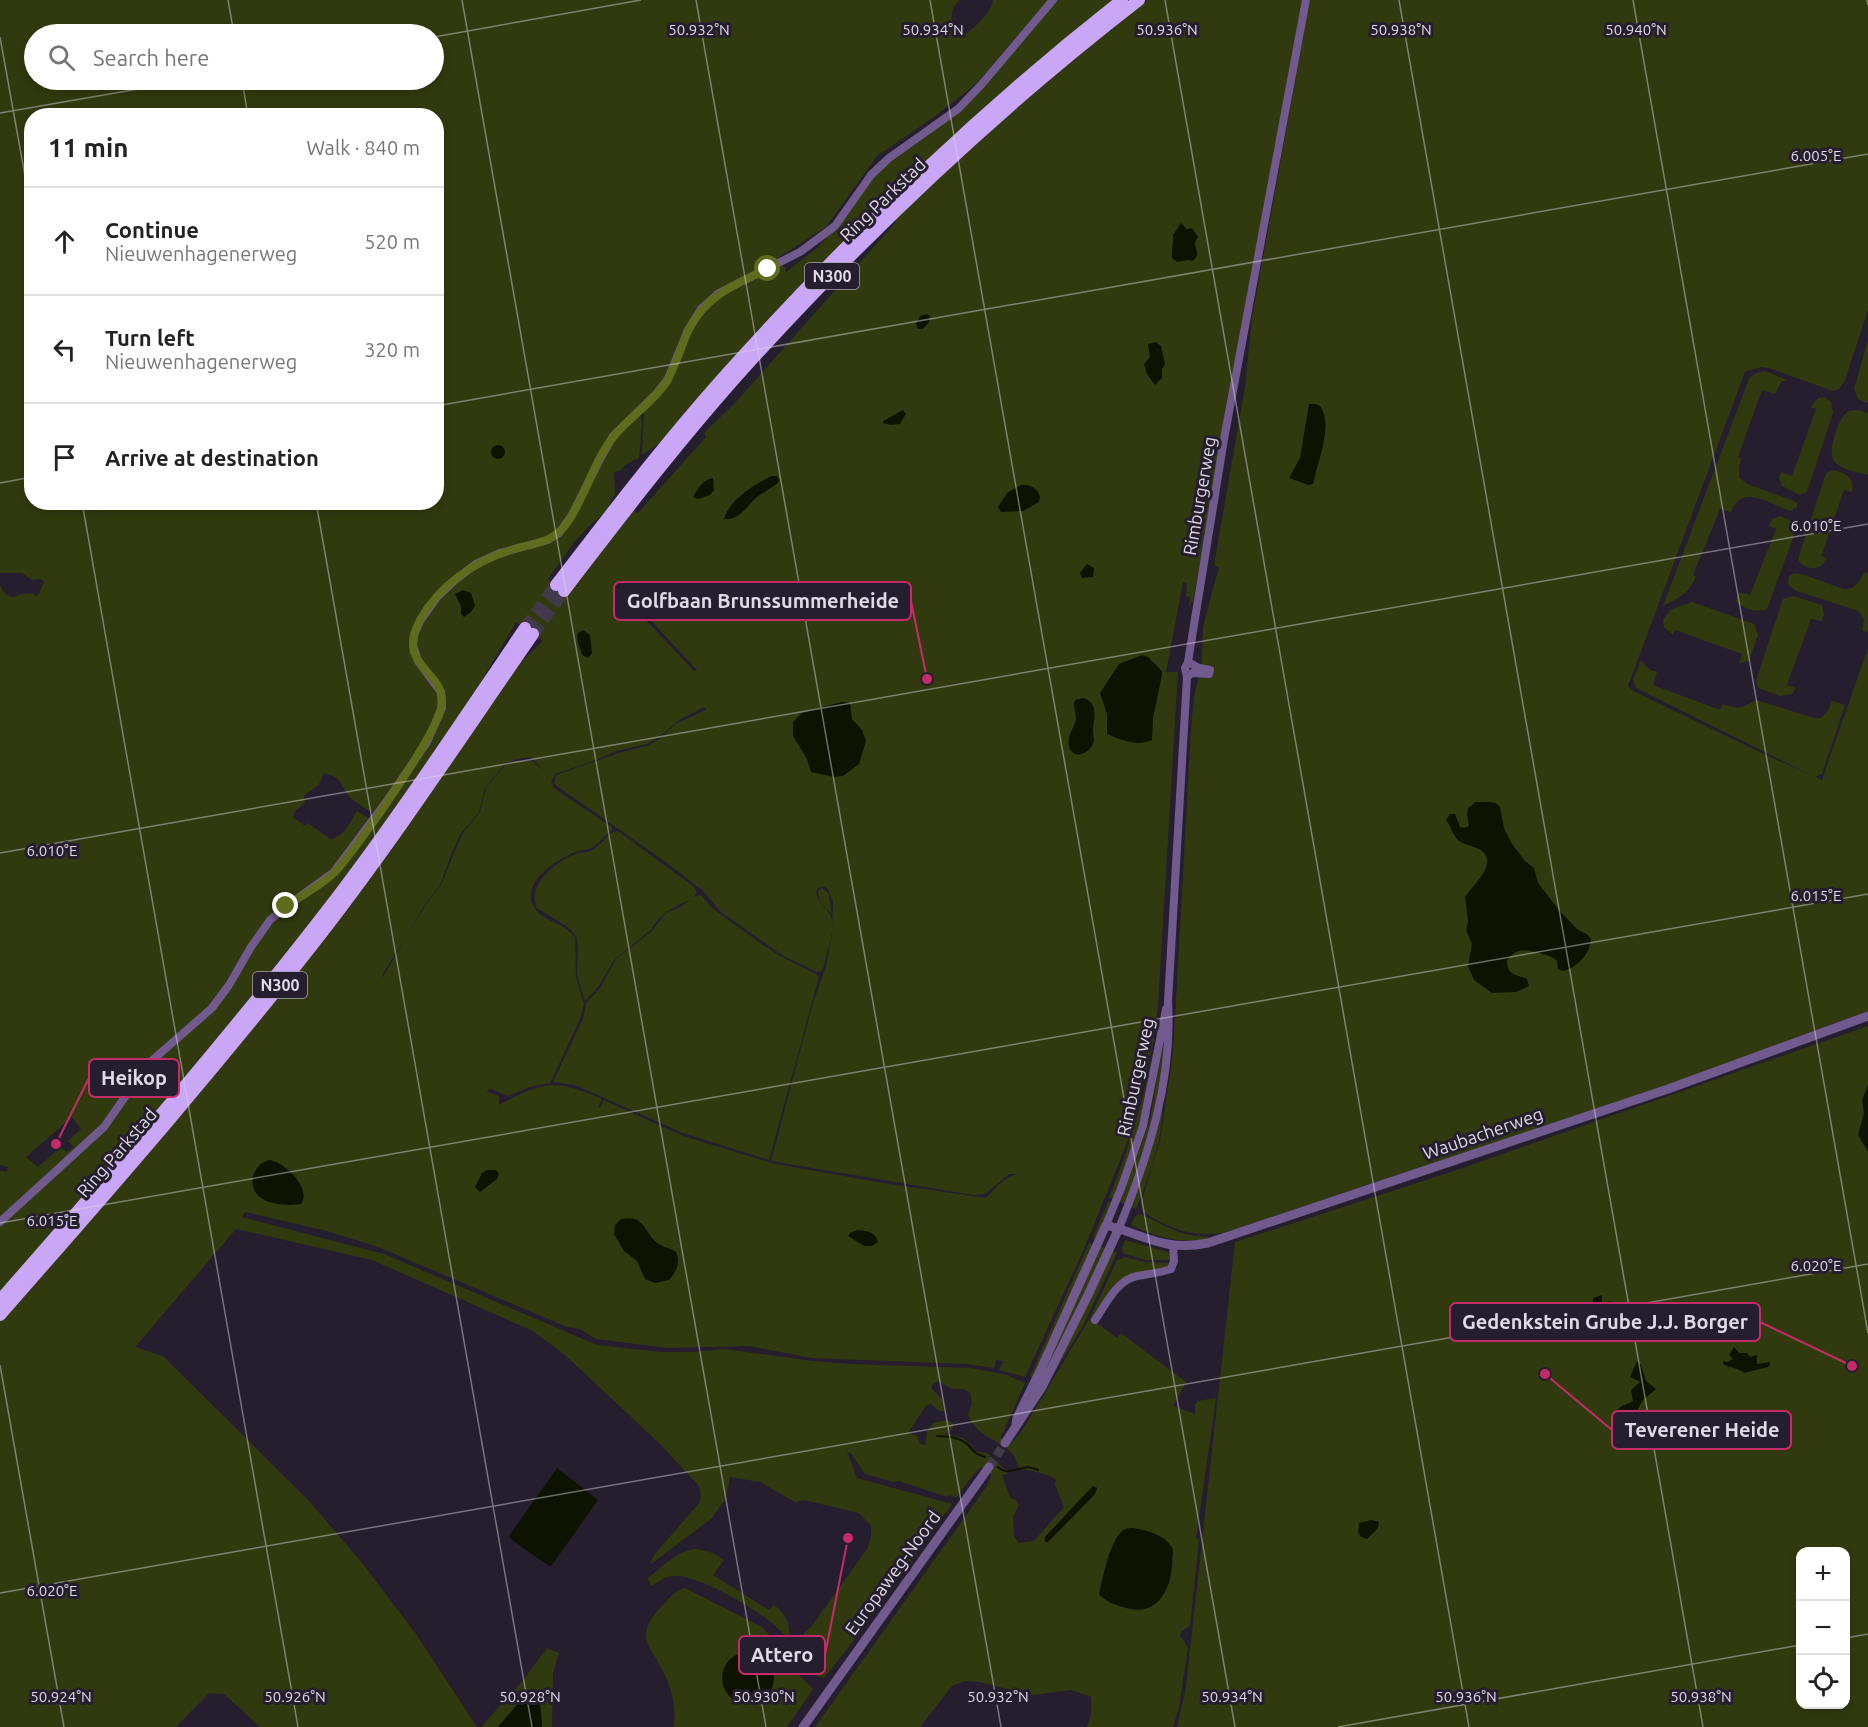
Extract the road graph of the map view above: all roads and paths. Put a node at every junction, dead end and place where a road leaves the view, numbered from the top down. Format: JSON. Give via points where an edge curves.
{"nodes":[{"id":1,"x":1053,"y":0,"type":"edge"},
{"id":2,"x":1122,"y":0,"type":"edge"},
{"id":3,"x":1139,"y":0,"type":"edge"},
{"id":4,"x":1306,"y":0,"type":"edge"},
{"id":5,"x":1188,"y":662,"type":"junction"},
{"id":6,"x":1188,"y":677,"type":"junction"},
{"id":7,"x":1168,"y":1002,"type":"junction"},
{"id":8,"x":1868,"y":1016,"type":"edge"},
{"id":9,"x":0,"y":1222,"type":"edge"},
{"id":10,"x":1106,"y":1225,"type":"junction"},
{"id":11,"x":1119,"y":1228,"type":"junction"},
{"id":12,"x":1173,"y":1246,"type":"junction"},
{"id":13,"x":0,"y":1300,"type":"edge"},
{"id":14,"x":0,"y":1315,"type":"edge"},
{"id":15,"x":1095,"y":1320,"type":"dead end"},
{"id":16,"x":1016,"y":1424,"type":"junction"},
{"id":17,"x":1005,"y":1443,"type":"tunnel mouth"},
{"id":18,"x":989,"y":1467,"type":"tunnel mouth"},
{"id":19,"x":803,"y":1727,"type":"edge"}],
"edges":[{"from":1,"to":9,"type":"street","via":[[958,109],[871,175],[835,226],[800,252],[719,293],[701,309],[668,379],[613,436],[559,533],[476,564],[438,596],[420,621],[413,640],[416,657],[442,696],[442,708],[430,736],[387,801],[330,877],[264,927],[212,1008],[148,1064],[104,1127]]},
{"from":2,"to":3,"type":"highway","name":"Ring Parkstad","number":"N300","via":[[921,174],[739,360],[618,505],[560,588],[747,366],[875,233],[972,141]]},
{"from":4,"to":5,"type":"street","name":"Rimburgerweg","via":[[1224,440]]},
{"from":5,"to":6,"type":"street","name":"Rimburgerweg"},
{"from":5,"to":6,"type":"street","via":[[1210,672]]},
{"from":6,"to":7,"type":"street","name":"Rimburgerweg"},
{"from":7,"to":10,"type":"street","name":"Rimburgerweg","via":[[1143,1126]]},
{"from":7,"to":11,"type":"street","name":"Rimburgerweg","via":[[1166,1059],[1153,1132]]},
{"from":8,"to":12,"type":"street","name":"Waubacherweg","via":[[1668,1089],[1253,1229],[1194,1246]]},
{"from":10,"to":11,"type":"street","name":"Waubacherweg"},
{"from":10,"to":16,"type":"street"},
{"from":11,"to":12,"type":"street","name":"Waubacherweg"},
{"from":11,"to":16,"type":"street","via":[[1042,1387]]},
{"from":12,"to":15,"type":"street","via":[[1171,1269],[1125,1281]]},
{"from":13,"to":14,"type":"highway","name":"Ring Parkstad","number":"N300","via":[[262,994],[529,631],[389,842],[321,934],[206,1078]]},
{"from":16,"to":17,"type":"street"},
{"from":18,"to":19,"type":"street","name":"Europaweg-Noord"}]}
